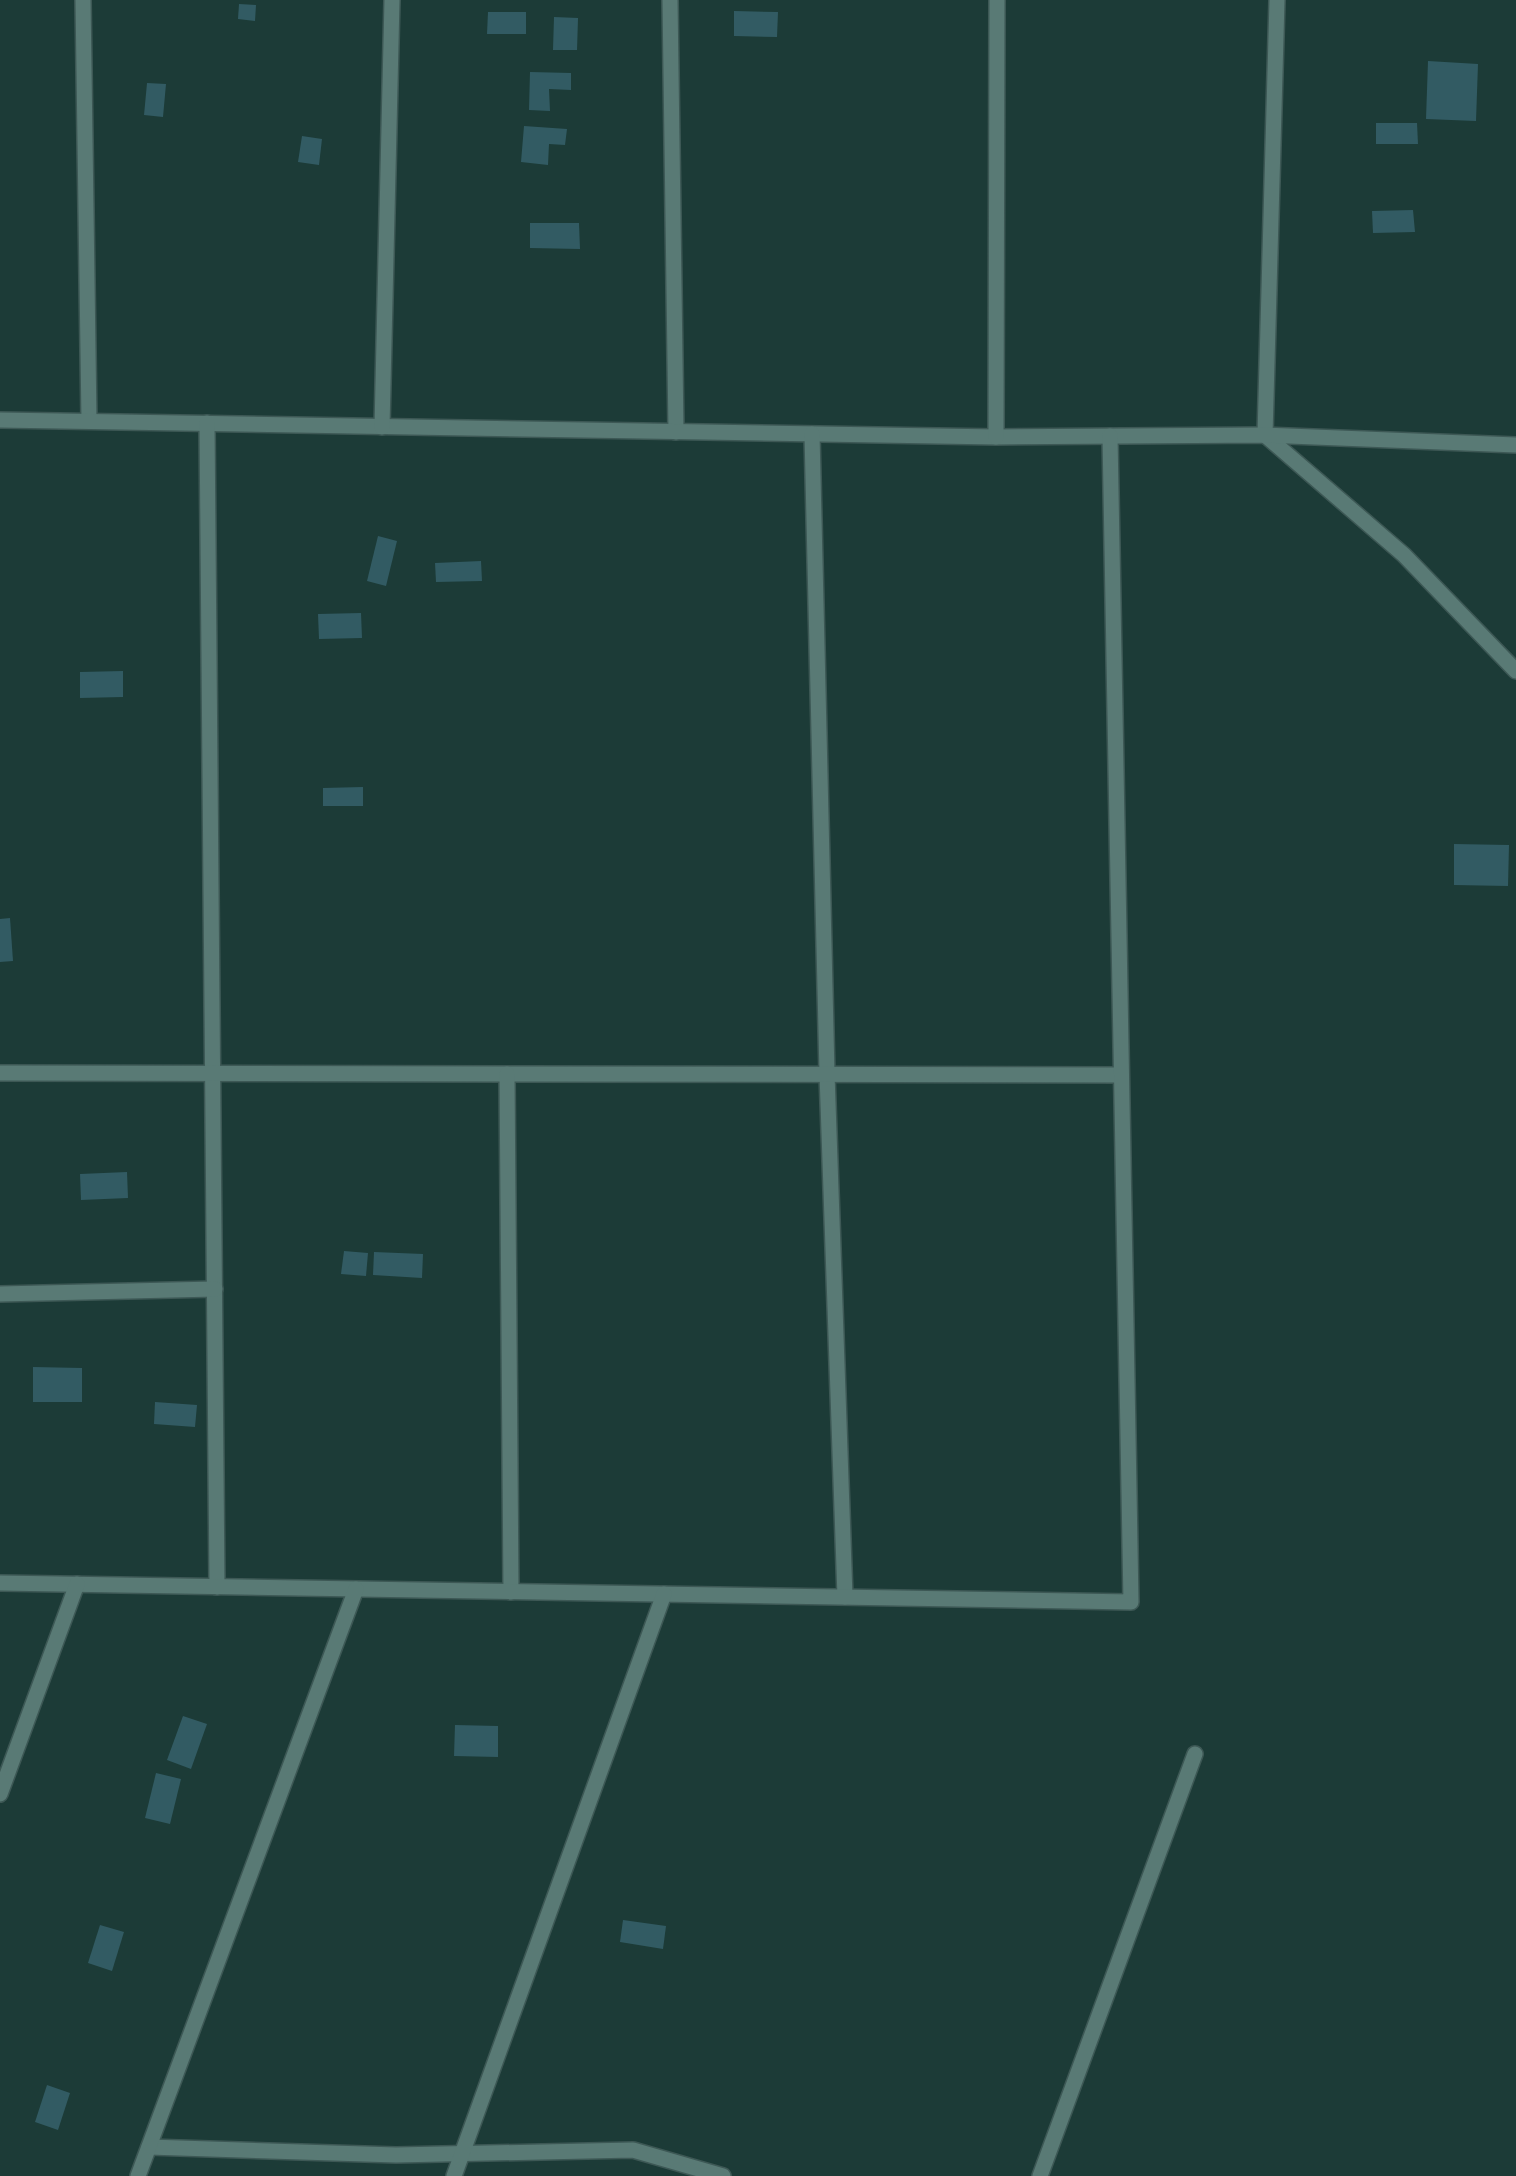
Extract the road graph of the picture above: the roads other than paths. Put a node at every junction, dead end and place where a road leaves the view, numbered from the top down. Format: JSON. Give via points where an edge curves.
{"nodes":[{"id":1,"x":83,"y":0,"type":"edge"},
{"id":2,"x":392,"y":0,"type":"edge"},
{"id":3,"x":670,"y":0,"type":"edge"},
{"id":4,"x":997,"y":0,"type":"edge"},
{"id":5,"x":1277,"y":0,"type":"edge"},
{"id":6,"x":0,"y":420,"type":"edge"},
{"id":7,"x":89,"y":421,"type":"junction"},
{"id":8,"x":207,"y":423,"type":"junction"},
{"id":9,"x":382,"y":427,"type":"junction"},
{"id":10,"x":676,"y":432,"type":"junction"},
{"id":11,"x":812,"y":434,"type":"junction"},
{"id":12,"x":1265,"y":435,"type":"junction"},
{"id":13,"x":996,"y":436,"type":"junction"},
{"id":14,"x":1110,"y":436,"type":"junction"},
{"id":15,"x":1516,"y":445,"type":"edge"},
{"id":16,"x":1516,"y":671,"type":"edge"},
{"id":17,"x":0,"y":1073,"type":"edge"},
{"id":18,"x":212,"y":1074,"type":"junction"},
{"id":19,"x":507,"y":1074,"type":"junction"},
{"id":20,"x":827,"y":1074,"type":"junction"},
{"id":21,"x":1121,"y":1075,"type":"junction"},
{"id":22,"x":215,"y":1289,"type":"junction"},
{"id":23,"x":0,"y":1294,"type":"edge"},
{"id":24,"x":0,"y":1583,"type":"edge"},
{"id":25,"x":77,"y":1584,"type":"junction"},
{"id":26,"x":217,"y":1587,"type":"junction"},
{"id":27,"x":356,"y":1589,"type":"junction"},
{"id":28,"x":511,"y":1592,"type":"junction"},
{"id":29,"x":664,"y":1594,"type":"junction"},
{"id":30,"x":845,"y":1597,"type":"junction"},
{"id":31,"x":1195,"y":1754,"type":"dead end"},
{"id":32,"x":0,"y":1794,"type":"edge"},
{"id":33,"x":149,"y":2147,"type":"junction"},
{"id":34,"x":462,"y":2154,"type":"junction"},
{"id":35,"x":138,"y":2176,"type":"edge"},
{"id":36,"x":454,"y":2176,"type":"edge"},
{"id":37,"x":723,"y":2176,"type":"edge"},
{"id":38,"x":1040,"y":2176,"type":"edge"}],
"edges":[{"from":1,"to":7,"type":"street"},
{"from":2,"to":9,"type":"street"},
{"from":3,"to":10,"type":"street"},
{"from":4,"to":13,"type":"street"},
{"from":5,"to":12,"type":"street"},
{"from":6,"to":7,"type":"street"},
{"from":7,"to":8,"type":"street"},
{"from":8,"to":9,"type":"street"},
{"from":8,"to":18,"type":"street"},
{"from":9,"to":10,"type":"street"},
{"from":10,"to":11,"type":"street"},
{"from":11,"to":13,"type":"street"},
{"from":11,"to":20,"type":"street"},
{"from":12,"to":14,"type":"street"},
{"from":12,"to":15,"type":"street"},
{"from":12,"to":16,"type":"street","via":[[1404,555]]},
{"from":13,"to":14,"type":"street"},
{"from":14,"to":21,"type":"street"},
{"from":17,"to":18,"type":"street"},
{"from":18,"to":19,"type":"street"},
{"from":18,"to":22,"type":"street"},
{"from":19,"to":20,"type":"street"},
{"from":19,"to":28,"type":"street"},
{"from":20,"to":21,"type":"street"},
{"from":20,"to":30,"type":"street"},
{"from":21,"to":30,"type":"street","via":[[1131,1602]]},
{"from":22,"to":23,"type":"street"},
{"from":22,"to":26,"type":"street"},
{"from":24,"to":25,"type":"street"},
{"from":25,"to":26,"type":"street"},
{"from":25,"to":32,"type":"street"},
{"from":26,"to":27,"type":"street"},
{"from":27,"to":28,"type":"street"},
{"from":27,"to":33,"type":"street"},
{"from":28,"to":29,"type":"street"},
{"from":29,"to":30,"type":"street"},
{"from":29,"to":34,"type":"street"},
{"from":31,"to":38,"type":"street"},
{"from":33,"to":34,"type":"street"},
{"from":33,"to":35,"type":"street"},
{"from":34,"to":36,"type":"street"},
{"from":34,"to":37,"type":"street","via":[[633,2150]]}]}
